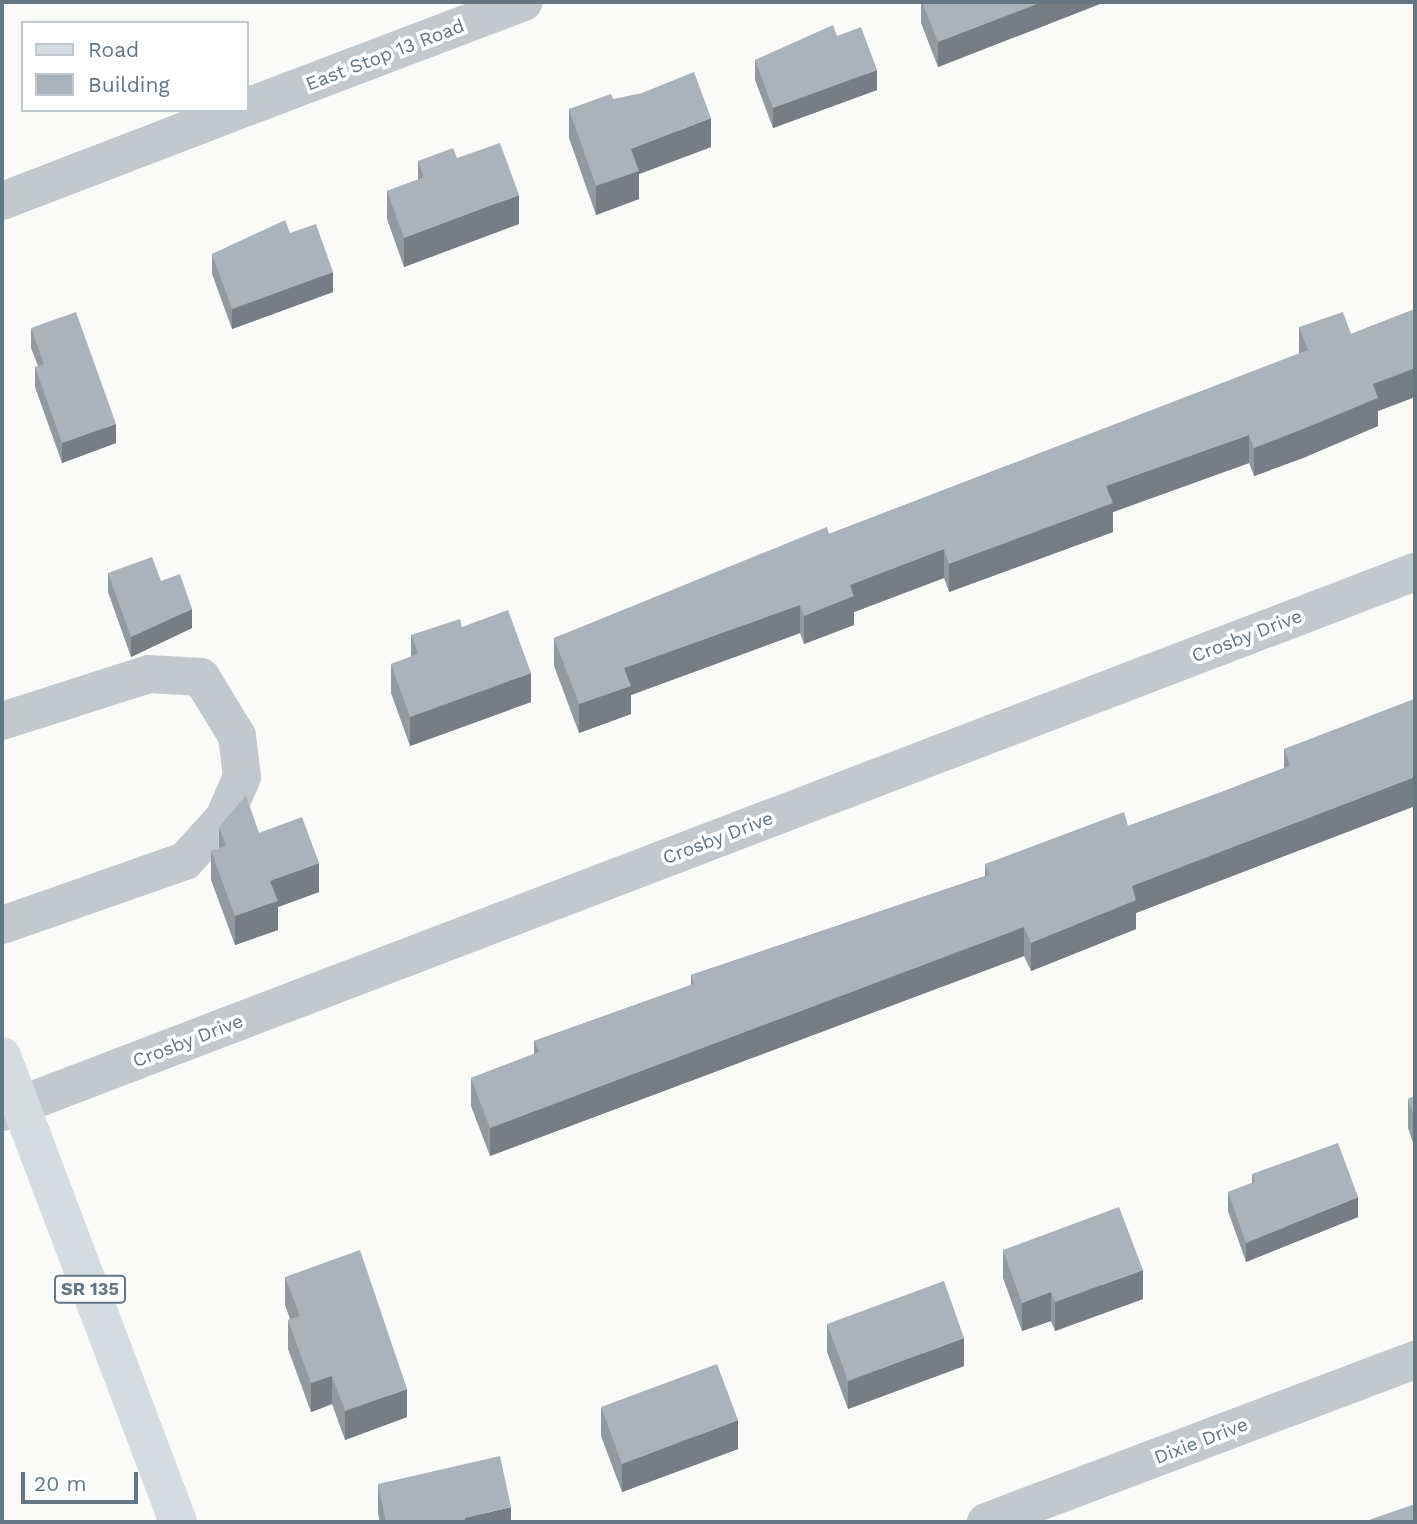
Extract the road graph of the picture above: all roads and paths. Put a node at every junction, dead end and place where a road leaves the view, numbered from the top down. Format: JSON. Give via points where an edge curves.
{"nodes":[{"id":1,"x":524,"y":2,"type":"edge"},
{"id":2,"x":248,"y":107,"type":"edge"},
{"id":3,"x":234,"y":112,"type":"edge"},
{"id":4,"x":2,"y":201,"type":"edge"},
{"id":5,"x":1415,"y":572,"type":"edge"},
{"id":6,"x":2,"y":721,"type":"edge"},
{"id":7,"x":2,"y":926,"type":"edge"},
{"id":8,"x":2,"y":1056,"type":"edge"},
{"id":9,"x":11,"y":1108,"type":"edge"},
{"id":10,"x":1415,"y":1360,"type":"edge"},
{"id":11,"x":178,"y":1522,"type":"edge"},
{"id":12,"x":986,"y":1522,"type":"edge"}],
"edges":[{"from":1,"to":2,"type":"street","name":"East Stop 13 Road"},
{"from":3,"to":4,"type":"street"},
{"from":5,"to":9,"type":"street","name":"Crosby Drive"},
{"from":6,"to":7,"type":"street","via":[[149,674],[201,677],[237,736],[242,777],[224,818],[184,861]]},
{"from":8,"to":9,"type":"main road","number":"SR 135"},
{"from":9,"to":11,"type":"main road","number":"SR 135"},
{"from":10,"to":12,"type":"street","name":"Dixie Drive"}]}
